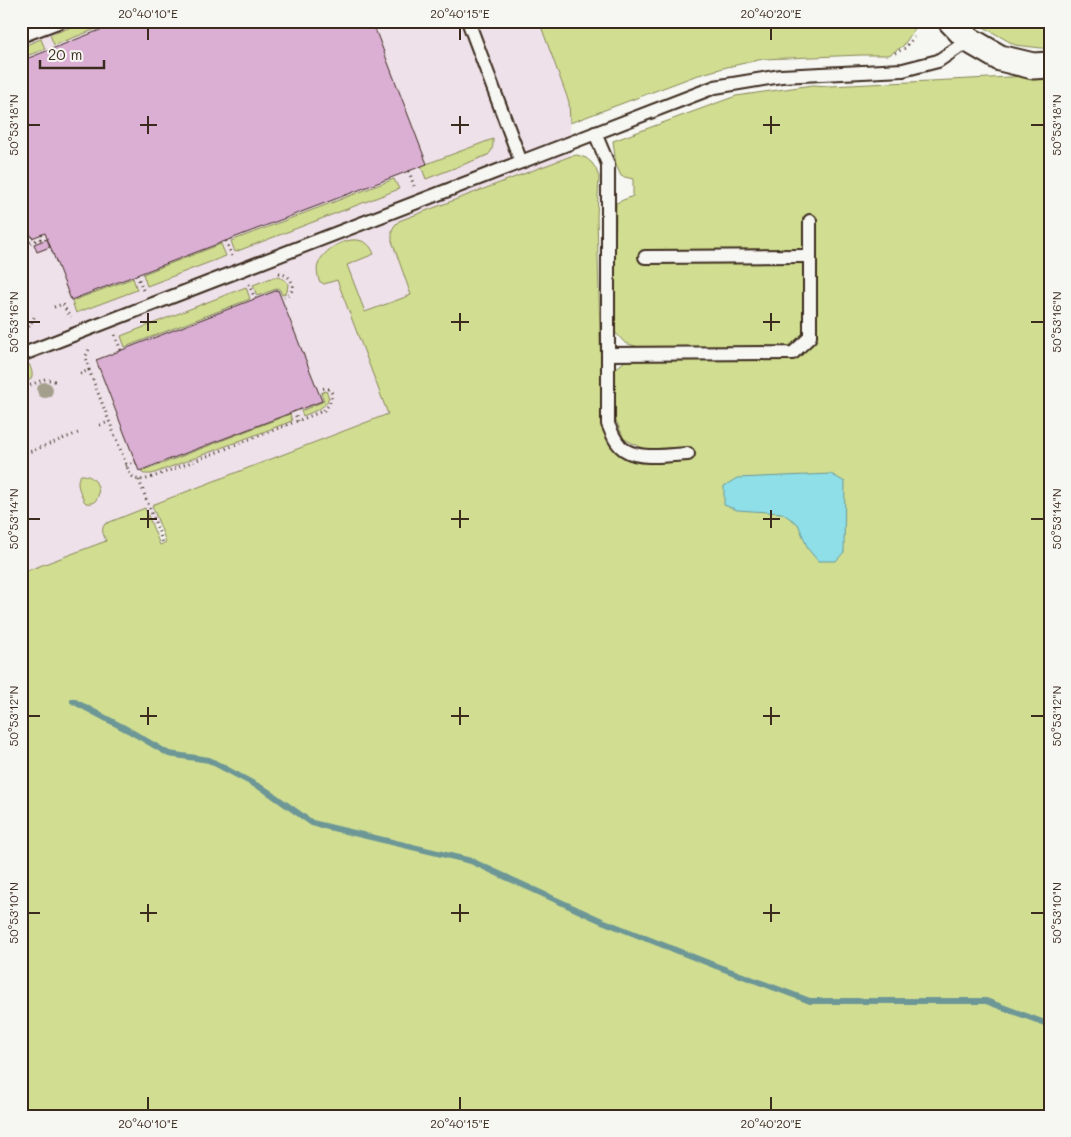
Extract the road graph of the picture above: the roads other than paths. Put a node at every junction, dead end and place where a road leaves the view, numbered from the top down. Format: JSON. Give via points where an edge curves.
{"nodes":[{"id":1,"x":61,"y":21,"type":"edge"},
{"id":2,"x":468,"y":21,"type":"edge"},
{"id":3,"x":951,"y":21,"type":"edge"},
{"id":4,"x":21,"y":36,"type":"edge"},
{"id":5,"x":969,"y":40,"type":"junction"},
{"id":6,"x":1050,"y":65,"type":"edge"},
{"id":7,"x":594,"y":134,"type":"junction"},
{"id":8,"x":521,"y":162,"type":"junction"},
{"id":9,"x":810,"y":221,"type":"dead end"},
{"id":10,"x":810,"y":256,"type":"junction"},
{"id":11,"x":645,"y":257,"type":"dead end"},
{"id":12,"x":21,"y":354,"type":"edge"},
{"id":13,"x":608,"y":354,"type":"junction"},
{"id":14,"x":688,"y":454,"type":"dead end"}],
"edges":[{"from":1,"to":4,"type":"lane"},
{"from":2,"to":8,"type":"lane"},
{"from":3,"to":5,"type":"street"},
{"from":5,"to":6,"type":"street","via":[[1000,58],[1033,66]]},
{"from":5,"to":7,"type":"lane","via":[[938,61],[902,70],[781,76],[715,87]]},
{"from":7,"to":8,"type":"lane"},
{"from":7,"to":13,"type":"lane","via":[[608,164]]},
{"from":8,"to":12,"type":"lane"},
{"from":9,"to":10,"type":"lane"},
{"from":10,"to":11,"type":"lane"},
{"from":10,"to":13,"type":"lane","via":[[810,337],[793,353]]},
{"from":13,"to":14,"type":"lane","via":[[608,424],[614,439],[624,450],[640,456]]}]}
